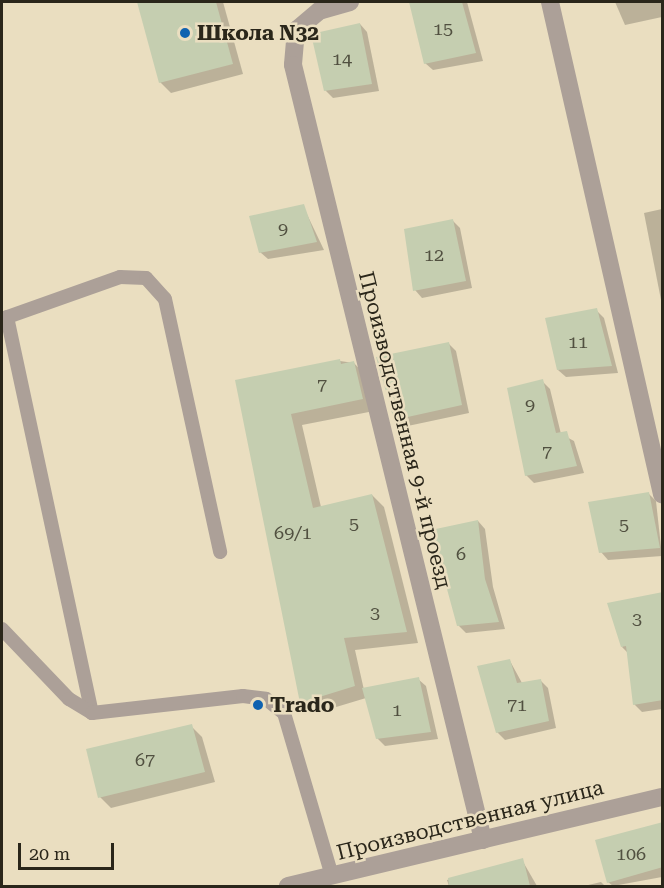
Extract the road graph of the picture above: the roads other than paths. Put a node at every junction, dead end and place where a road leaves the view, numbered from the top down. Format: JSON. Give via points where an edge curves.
{"nodes":[{"id":1,"x":350,"y":2,"type":"edge"},
{"id":2,"x":550,"y":2,"type":"edge"},
{"id":3,"x":4,"y":318,"type":"edge"},
{"id":4,"x":663,"y":494,"type":"edge"},
{"id":5,"x":220,"y":552,"type":"dead end"},
{"id":6,"x":2,"y":628,"type":"edge"},
{"id":7,"x":92,"y":713,"type":"junction"},
{"id":8,"x":663,"y":797,"type":"edge"},
{"id":9,"x":483,"y":840,"type":"junction"},
{"id":10,"x":332,"y":876,"type":"junction"},
{"id":11,"x":288,"y":886,"type":"edge"}],
"edges":[{"from":1,"to":9,"type":"street","name":"Производственная 9-й проезд","via":[[320,11],[296,30],[293,65]]},
{"from":2,"to":4,"type":"street"},
{"from":3,"to":5,"type":"lane","via":[[120,277],[146,278],[165,299]]},
{"from":3,"to":7,"type":"lane"},
{"from":6,"to":7,"type":"lane","via":[[69,699]]},
{"from":7,"to":10,"type":"lane","via":[[243,696],[266,699],[284,713]]},
{"from":8,"to":9,"type":"street","name":"Производственная улица"},
{"from":9,"to":10,"type":"street","name":"Производственная улица"},
{"from":10,"to":11,"type":"street","name":"Производственная улица"}]}
